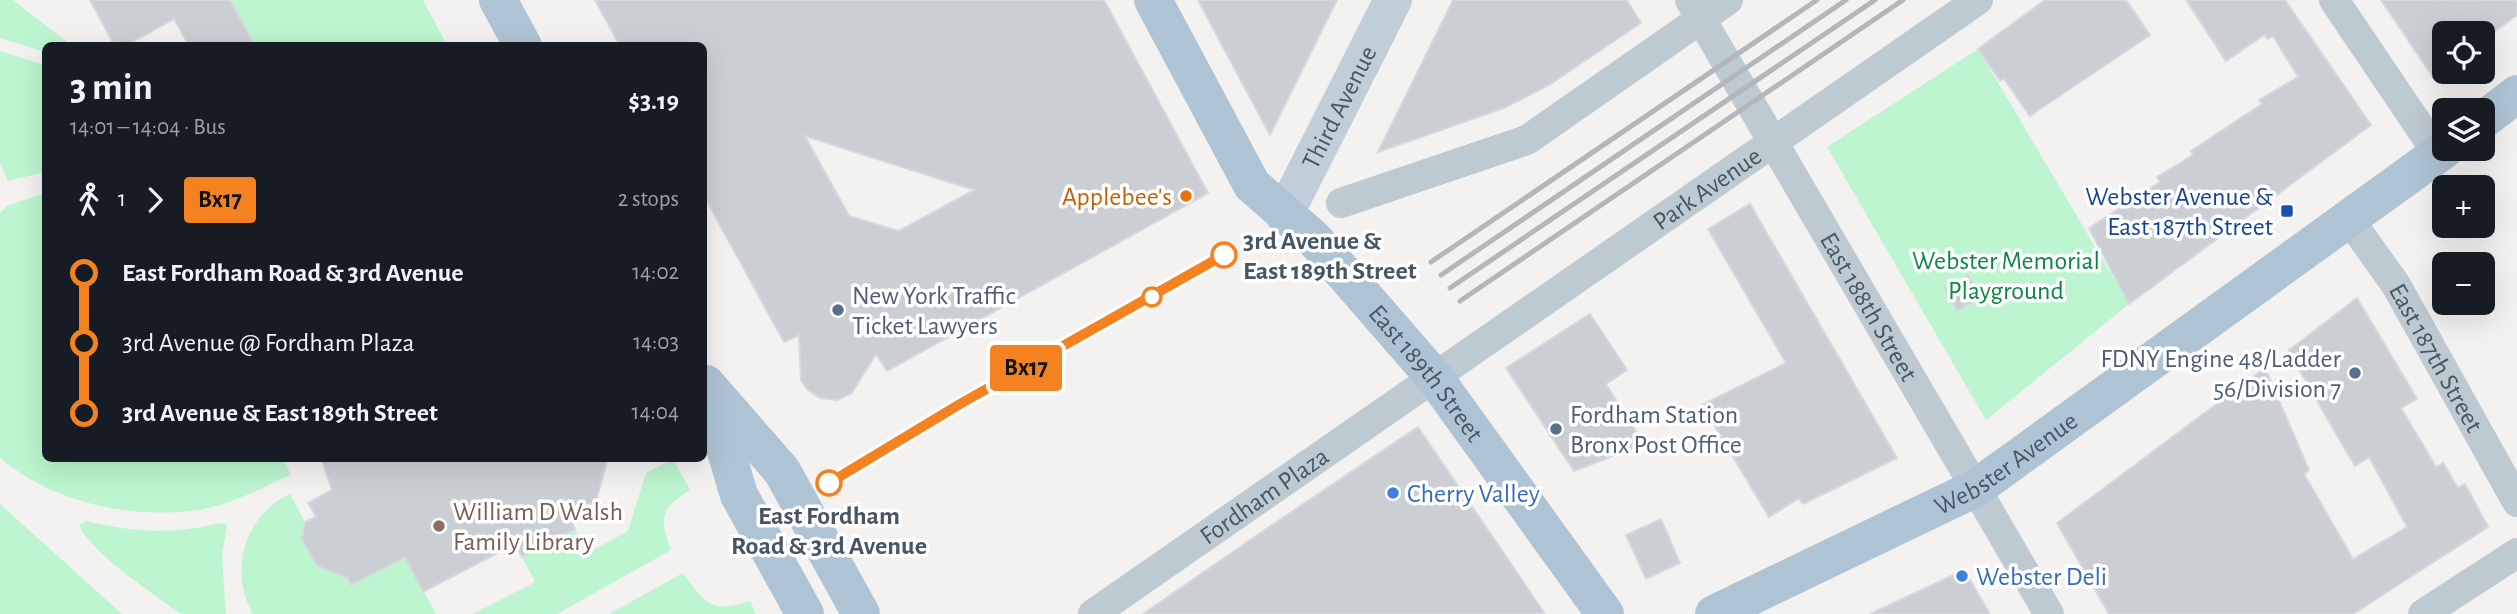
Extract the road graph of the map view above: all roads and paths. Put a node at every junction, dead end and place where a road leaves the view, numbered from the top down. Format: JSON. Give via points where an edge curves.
{"nodes":[{"id":1,"x":1153,"y":0,"type":"edge"},
{"id":2,"x":1393,"y":0,"type":"edge"},
{"id":3,"x":1728,"y":0,"type":"edge"},
{"id":4,"x":1978,"y":0,"type":"edge"},
{"id":5,"x":2334,"y":0,"type":"edge"},
{"id":6,"x":502,"y":1,"type":"edge"},
{"id":7,"x":1695,"y":9,"type":"edge"},
{"id":8,"x":521,"y":42,"type":"edge"},
{"id":9,"x":2517,"y":94,"type":"edge"},
{"id":10,"x":2495,"y":111,"type":"edge"},
{"id":11,"x":1766,"y":130,"type":"junction"},
{"id":12,"x":2432,"y":137,"type":"edge"},
{"id":13,"x":2432,"y":158,"type":"edge"},
{"id":14,"x":1340,"y":203,"type":"dead end"},
{"id":15,"x":1284,"y":215,"type":"junction"},
{"id":16,"x":2349,"y":219,"type":"junction"},
{"id":17,"x":1434,"y":377,"type":"junction"},
{"id":18,"x":707,"y":383,"type":"edge"},
{"id":19,"x":707,"y":388,"type":"edge"},
{"id":20,"x":1976,"y":488,"type":"junction"},
{"id":21,"x":2517,"y":502,"type":"edge"},
{"id":22,"x":2517,"y":553,"type":"edge"},
{"id":23,"x":805,"y":614,"type":"edge"},
{"id":24,"x":861,"y":614,"type":"edge"},
{"id":25,"x":1093,"y":614,"type":"edge"},
{"id":26,"x":1605,"y":614,"type":"edge"},
{"id":27,"x":1714,"y":614,"type":"edge"},
{"id":28,"x":2049,"y":614,"type":"edge"},
{"id":29,"x":2423,"y":614,"type":"edge"}],
"edges":[{"from":1,"to":15,"type":"main road","name":"East 189th Street","via":[[1252,185]]},
{"from":2,"to":15,"type":"main road","name":"Third Avenue"},
{"from":3,"to":7,"type":"street"},
{"from":4,"to":11,"type":"street","name":"Park Avenue"},
{"from":5,"to":12,"type":"street"},
{"from":6,"to":8,"type":"main road"},
{"from":7,"to":11,"type":"street","name":"East 188th Street"},
{"from":7,"to":14,"type":"street","via":[[1527,140]]},
{"from":9,"to":10,"type":"main road"},
{"from":11,"to":17,"type":"street","name":"Park Avenue"},
{"from":11,"to":20,"type":"street","name":"East 188th Street"},
{"from":13,"to":16,"type":"main road","name":"Webster Avenue"},
{"from":15,"to":17,"type":"main road","name":"East 189th Street","via":[[1314,239]]},
{"from":16,"to":20,"type":"main road","name":"Webster Avenue"},
{"from":16,"to":21,"type":"street","name":"East 187th Street","via":[[2396,285]]},
{"from":17,"to":25,"type":"street","name":"Fordham Plaza"},
{"from":17,"to":26,"type":"main road","name":"East 189th Street"},
{"from":18,"to":24,"type":"main road","via":[[782,471]]},
{"from":19,"to":23,"type":"main road","via":[[739,495]]},
{"from":20,"to":27,"type":"main road","name":"Webster Avenue"},
{"from":20,"to":28,"type":"street","name":"East 188th Street"},
{"from":22,"to":29,"type":"street"}]}
